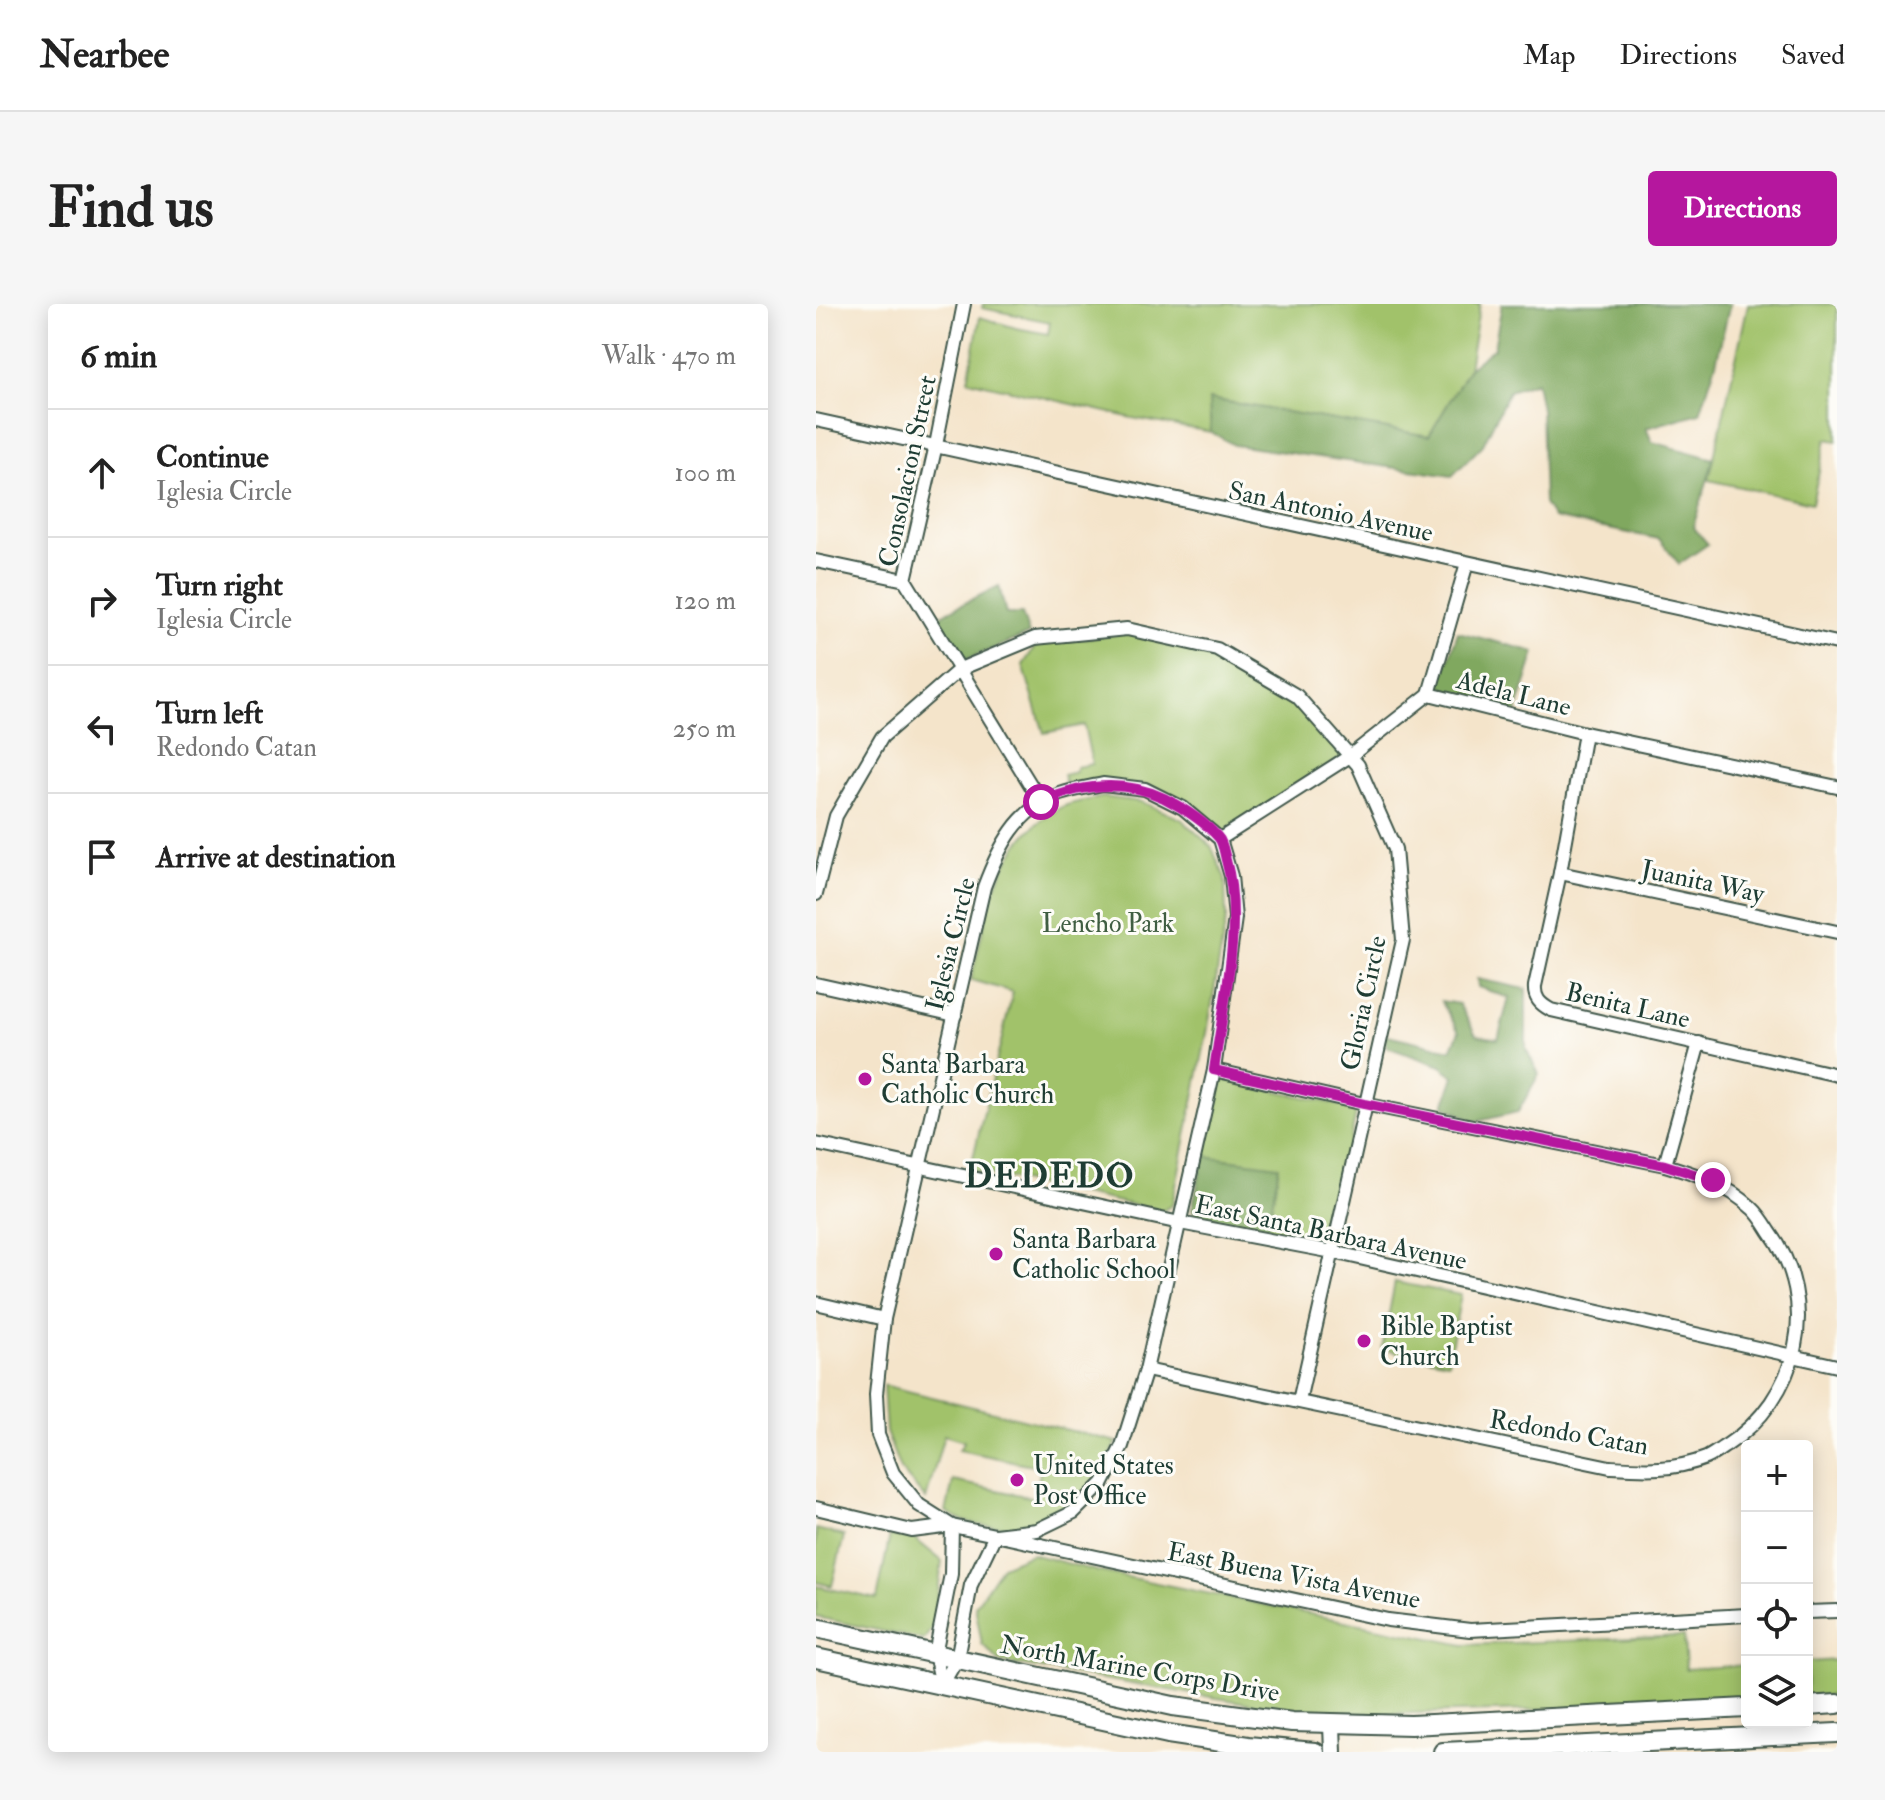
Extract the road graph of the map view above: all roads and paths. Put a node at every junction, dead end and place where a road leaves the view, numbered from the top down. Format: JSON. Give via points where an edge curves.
{"nodes":[{"id":1,"x":964,"y":304,"type":"edge"},
{"id":2,"x":816,"y":420,"type":"edge"},
{"id":3,"x":936,"y":445,"type":"junction"},
{"id":4,"x":816,"y":561,"type":"edge"},
{"id":5,"x":1467,"y":563,"type":"junction"},
{"id":6,"x":905,"y":580,"type":"junction"},
{"id":7,"x":1837,"y":643,"type":"edge"},
{"id":8,"x":960,"y":669,"type":"junction"},
{"id":9,"x":1429,"y":694,"type":"junction"},
{"id":10,"x":1585,"y":733,"type":"junction"},
{"id":11,"x":1350,"y":756,"type":"junction"},
{"id":12,"x":1837,"y":787,"type":"edge"},
{"id":13,"x":1041,"y":802,"type":"junction"},
{"id":14,"x":1220,"y":839,"type":"junction"},
{"id":15,"x":1560,"y":873,"type":"junction"},
{"id":16,"x":816,"y":894,"type":"edge"},
{"id":17,"x":1837,"y":932,"type":"edge"},
{"id":18,"x":816,"y":984,"type":"edge"},
{"id":19,"x":955,"y":1015,"type":"junction"},
{"id":20,"x":1699,"y":1043,"type":"junction"},
{"id":21,"x":1214,"y":1070,"type":"junction"},
{"id":22,"x":1837,"y":1075,"type":"edge"},
{"id":23,"x":1364,"y":1104,"type":"junction"},
{"id":24,"x":816,"y":1144,"type":"edge"},
{"id":25,"x":1665,"y":1165,"type":"junction"},
{"id":26,"x":920,"y":1167,"type":"junction"},
{"id":27,"x":1180,"y":1223,"type":"junction"},
{"id":28,"x":1333,"y":1252,"type":"junction"},
{"id":29,"x":816,"y":1303,"type":"edge"},
{"id":30,"x":884,"y":1319,"type":"junction"},
{"id":31,"x":1793,"y":1355,"type":"junction"},
{"id":32,"x":1837,"y":1366,"type":"edge"},
{"id":33,"x":1146,"y":1370,"type":"junction"},
{"id":34,"x":1299,"y":1401,"type":"junction"},
{"id":35,"x":816,"y":1508,"type":"edge"},
{"id":36,"x":952,"y":1526,"type":"junction"},
{"id":37,"x":995,"y":1535,"type":"junction"},
{"id":38,"x":1837,"y":1611,"type":"edge"},
{"id":39,"x":1813,"y":1612,"type":"edge"},
{"id":40,"x":1741,"y":1615,"type":"edge"},
{"id":41,"x":816,"y":1628,"type":"edge"},
{"id":42,"x":935,"y":1654,"type":"junction"},
{"id":43,"x":816,"y":1658,"type":"edge"},
{"id":44,"x":957,"y":1659,"type":"junction"},
{"id":45,"x":942,"y":1685,"type":"junction"},
{"id":46,"x":1837,"y":1704,"type":"edge"},
{"id":47,"x":1813,"y":1706,"type":"edge"},
{"id":48,"x":1741,"y":1708,"type":"edge"},
{"id":49,"x":1332,"y":1725,"type":"junction"},
{"id":50,"x":1837,"y":1733,"type":"edge"},
{"id":51,"x":1315,"y":1752,"type":"edge"},
{"id":52,"x":1333,"y":1752,"type":"edge"},
{"id":53,"x":1443,"y":1752,"type":"edge"}],
"edges":[{"from":1,"to":3,"type":"street","name":"Consolacion Street"},
{"from":2,"to":3,"type":"street","name":"San Antonio Avenue"},
{"from":3,"to":5,"type":"street","name":"San Antonio Avenue"},
{"from":3,"to":6,"type":"street","name":"Consolacion Street"},
{"from":4,"to":6,"type":"street"},
{"from":5,"to":7,"type":"street","name":"San Antonio Avenue"},
{"from":5,"to":9,"type":"street"},
{"from":6,"to":8,"type":"street","name":"Consolacion Street"},
{"from":8,"to":11,"type":"street","name":"Gloria Circle","via":[[1035,638],[1127,629],[1217,649],[1297,696]]},
{"from":8,"to":13,"type":"street","name":"Consolacion Street"},
{"from":8,"to":16,"type":"street","name":"Gloria Circle","via":[[882,737],[836,816]]},
{"from":9,"to":10,"type":"street","name":"Adela Lane"},
{"from":9,"to":11,"type":"street","name":"Adela Lane"},
{"from":10,"to":12,"type":"street","name":"Adela Lane"},
{"from":10,"to":15,"type":"street","name":"Benita Lane"},
{"from":11,"to":14,"type":"street","name":"Adela Lane"},
{"from":11,"to":23,"type":"street","name":"Gloria Circle","via":[[1395,849],[1403,940]]},
{"from":13,"to":14,"type":"street","name":"Iglesia Circle","via":[[1103,784],[1145,789],[1183,808]]},
{"from":13,"to":19,"type":"street","name":"Iglesia Circle","via":[[999,847],[984,887]]},
{"from":14,"to":21,"type":"street","name":"Iglesia Circle","via":[[1235,918]]},
{"from":15,"to":17,"type":"street","name":"Juanita Way"},
{"from":15,"to":20,"type":"street","name":"Benita Lane","via":[[1535,986],[1538,1001],[1551,1010]]},
{"from":18,"to":19,"type":"street"},
{"from":19,"to":26,"type":"street","name":"Iglesia Circle"},
{"from":20,"to":22,"type":"street","name":"Benita Lane"},
{"from":20,"to":25,"type":"street"},
{"from":21,"to":23,"type":"street","name":"Redondo Catan"},
{"from":21,"to":27,"type":"street","name":"Iglesia Circle"},
{"from":23,"to":25,"type":"street","name":"Redondo Catan"},
{"from":23,"to":28,"type":"street","name":"Gloria Circle"},
{"from":24,"to":26,"type":"street","name":"East Santa Barbara Avenue"},
{"from":25,"to":31,"type":"street","name":"Redondo Catan","via":[[1713,1180],[1753,1209],[1782,1249],[1797,1296]]},
{"from":26,"to":27,"type":"street","name":"East Santa Barbara Avenue"},
{"from":26,"to":30,"type":"street","name":"Iglesia Circle"},
{"from":27,"to":28,"type":"street","name":"East Santa Barbara Avenue"},
{"from":27,"to":33,"type":"street","name":"Iglesia Circle"},
{"from":28,"to":31,"type":"street","name":"East Santa Barbara Avenue"},
{"from":28,"to":34,"type":"street","name":"Gloria Circle"},
{"from":29,"to":30,"type":"street"},
{"from":30,"to":36,"type":"street","name":"Iglesia Circle","via":[[876,1394],[878,1435],[893,1473],[919,1505]]},
{"from":31,"to":32,"type":"street","name":"East Santa Barbara Avenue"},
{"from":31,"to":34,"type":"street","name":"Redondo Catan","via":[[1780,1392],[1749,1431],[1707,1458],[1659,1470],[1610,1467]]},
{"from":33,"to":34,"type":"street","name":"Redondo Catan"},
{"from":33,"to":37,"type":"street","name":"Iglesia Circle","via":[[1122,1446],[1103,1483],[1074,1512],[1037,1530]]},
{"from":35,"to":36,"type":"street","via":[[912,1531]]},
{"from":36,"to":37,"type":"street","name":"Iglesia Circle"},
{"from":36,"to":42,"type":"street","via":[[951,1574]]},
{"from":37,"to":40,"type":"street","name":"East Buena Vista Avenue","via":[[1388,1620],[1470,1630]]},
{"from":37,"to":44,"type":"street","via":[[971,1585]]},
{"from":38,"to":39,"type":"street"},
{"from":41,"to":42,"type":"main road","name":"North Marine Corps Drive"},
{"from":42,"to":44,"type":"main road","name":"North Marine Corps Drive"},
{"from":42,"to":45,"type":"street"},
{"from":43,"to":45,"type":"main road"},
{"from":44,"to":45,"type":"street"},
{"from":44,"to":49,"type":"main road","name":"North Marine Corps Drive","via":[[1173,1706]]},
{"from":45,"to":51,"type":"main road","via":[[1168,1734]]},
{"from":46,"to":47,"type":"main road"},
{"from":48,"to":49,"type":"main road","name":"North Marine Corps Drive"},
{"from":49,"to":52,"type":"main road"},
{"from":50,"to":53,"type":"main road"}]}
